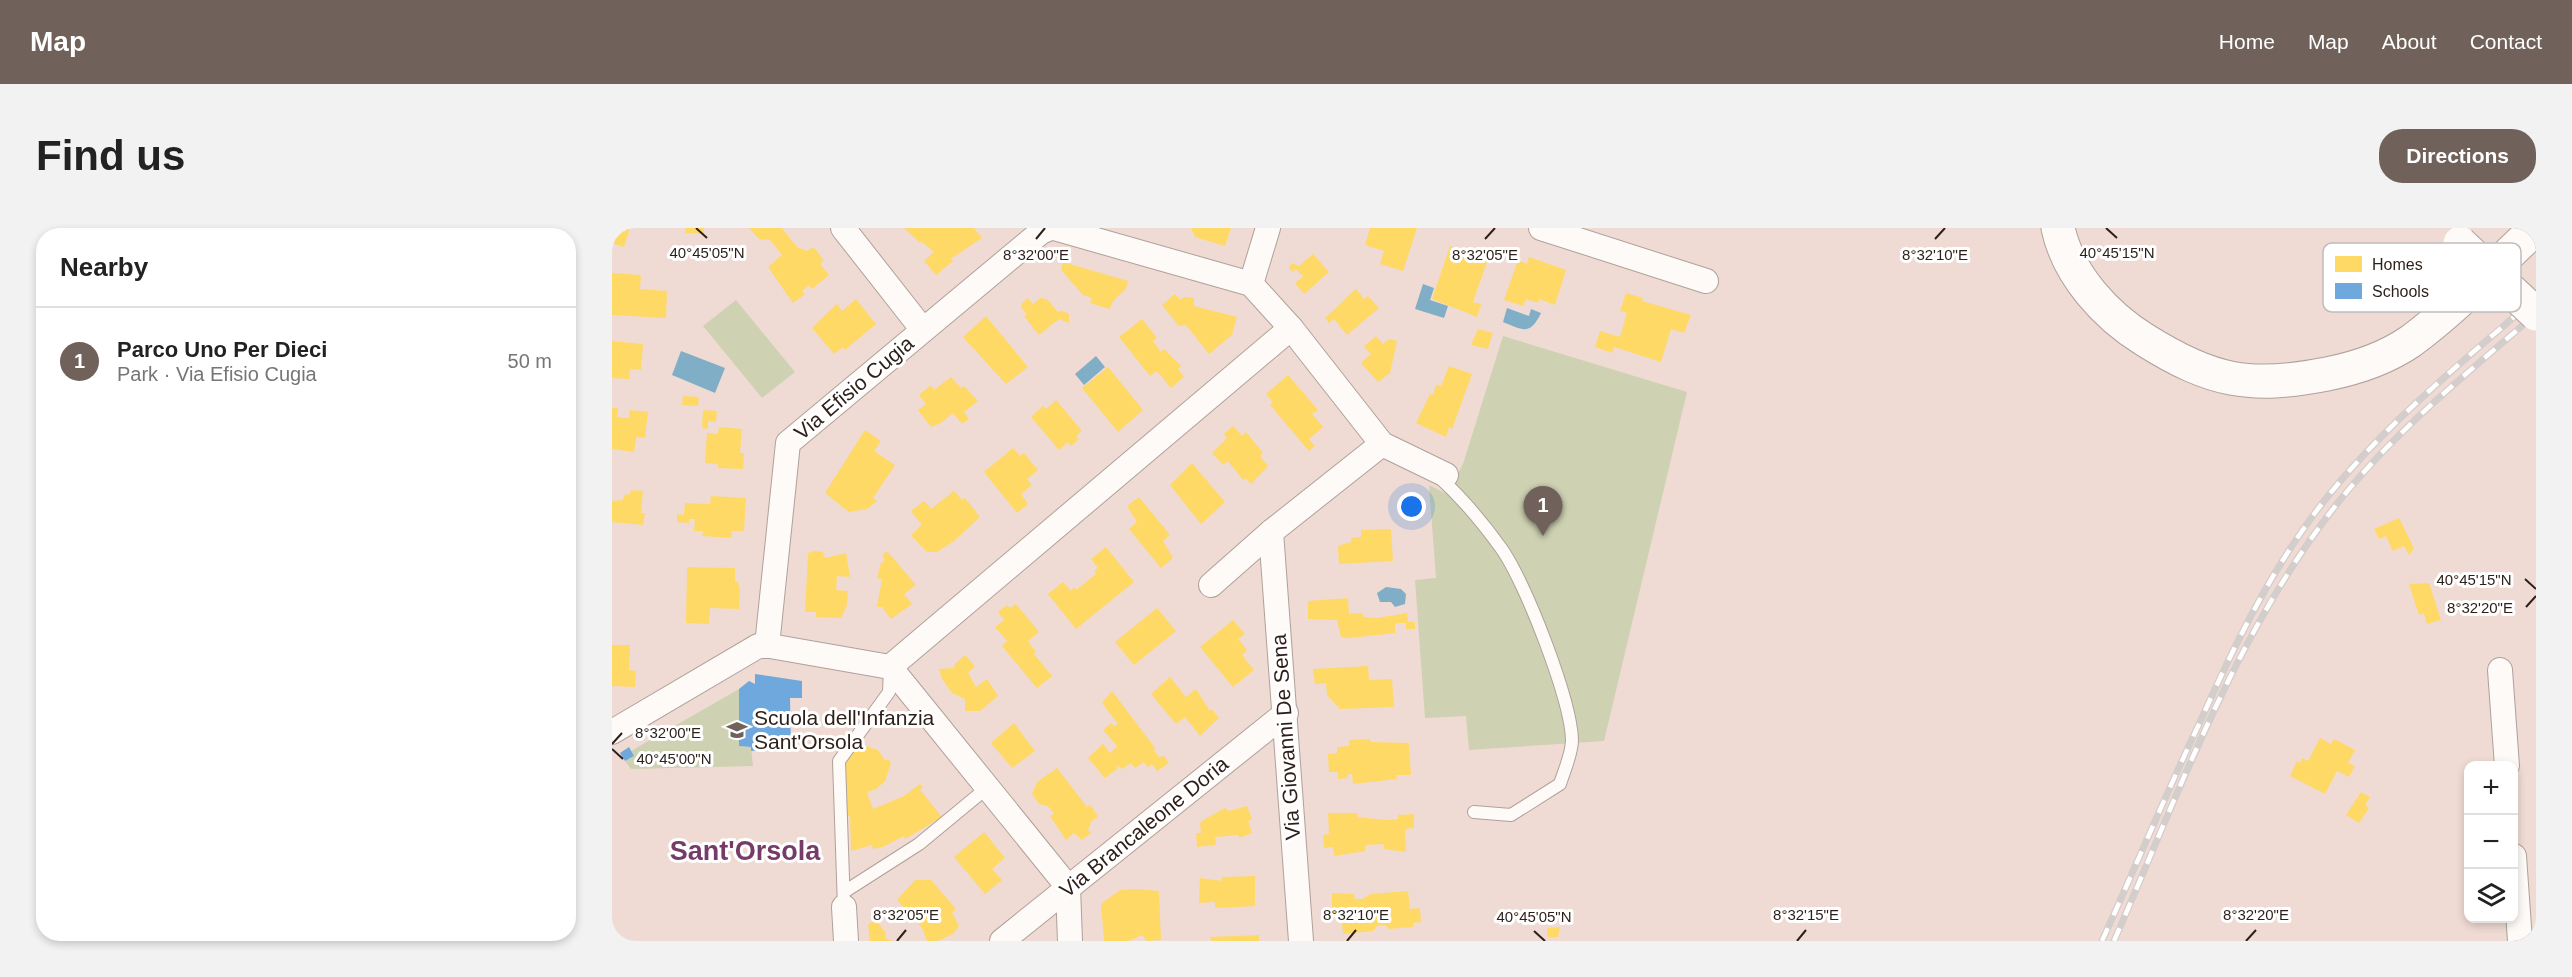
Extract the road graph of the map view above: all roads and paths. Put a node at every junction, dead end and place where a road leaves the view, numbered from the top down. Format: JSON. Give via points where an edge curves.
{"nodes":[{"id":1,"x":843,"y":228,"type":"edge"},
{"id":2,"x":1052,"y":228,"type":"edge"},
{"id":3,"x":1268,"y":228,"type":"edge"},
{"id":4,"x":1541,"y":228,"type":"edge"},
{"id":5,"x":2058,"y":228,"type":"edge"},
{"id":6,"x":2536,"y":228,"type":"edge"},
{"id":7,"x":2520,"y":243,"type":"edge"},
{"id":8,"x":1706,"y":281,"type":"dead end"},
{"id":9,"x":1251,"y":284,"type":"junction"},
{"id":10,"x":2521,"y":300,"type":"edge"},
{"id":11,"x":2446,"y":312,"type":"edge"},
{"id":12,"x":2536,"y":314,"type":"edge"},
{"id":13,"x":1291,"y":328,"type":"junction"},
{"id":14,"x":923,"y":330,"type":"junction"},
{"id":15,"x":1383,"y":444,"type":"junction"},
{"id":16,"x":1437,"y":471,"type":"joint"},
{"id":17,"x":1271,"y":532,"type":"junction"},
{"id":18,"x":1211,"y":585,"type":"dead end"},
{"id":19,"x":770,"y":646,"type":"junction"},
{"id":20,"x":891,"y":667,"type":"junction"},
{"id":21,"x":2500,"y":669,"type":"dead end"},
{"id":22,"x":1286,"y":713,"type":"junction"},
{"id":23,"x":612,"y":732,"type":"edge"},
{"id":24,"x":2507,"y":761,"type":"edge"},
{"id":25,"x":988,"y":787,"type":"junction"},
{"id":26,"x":1474,"y":812,"type":"dead end"},
{"id":27,"x":2515,"y":869,"type":"edge"},
{"id":28,"x":1068,"y":887,"type":"junction"},
{"id":29,"x":844,"y":899,"type":"junction"},
{"id":30,"x":846,"y":941,"type":"edge"},
{"id":31,"x":1002,"y":941,"type":"edge"},
{"id":32,"x":1070,"y":941,"type":"edge"},
{"id":33,"x":1301,"y":941,"type":"edge"},
{"id":34,"x":2520,"y":941,"type":"edge"}],
"edges":[{"from":1,"to":14,"type":"street"},
{"from":2,"to":9,"type":"street","name":"Via Efisio Cugia"},
{"from":2,"to":14,"type":"street","name":"Via Efisio Cugia","via":[[1041,232]]},
{"from":3,"to":9,"type":"street"},
{"from":4,"to":8,"type":"street"},
{"from":5,"to":11,"type":"main road","via":[[2074,268],[2099,302],[2130,331],[2202,371],[2236,380],[2273,383],[2354,369],[2409,342]]},
{"from":6,"to":7,"type":"main road"},
{"from":9,"to":13,"type":"street"},
{"from":10,"to":12,"type":"main road","bridge":true},
{"from":13,"to":15,"type":"street"},
{"from":13,"to":20,"type":"street"},
{"from":14,"to":19,"type":"street","name":"Via Efisio Cugia","via":[[788,443]]},
{"from":15,"to":16,"type":"street"},
{"from":15,"to":17,"type":"street"},
{"from":16,"to":26,"type":"lane","via":[[1502,548],[1517,575],[1554,667],[1570,723],[1572,743],[1560,784],[1511,815]]},
{"from":17,"to":18,"type":"street"},
{"from":17,"to":22,"type":"street","name":"Via Giovanni De Sena"},
{"from":19,"to":20,"type":"street"},
{"from":19,"to":23,"type":"street","via":[[758,646]]},
{"from":20,"to":25,"type":"street"},
{"from":20,"to":29,"type":"lane","via":[[889,692],[839,761]]},
{"from":21,"to":24,"type":"street"},
{"from":22,"to":28,"type":"street","name":"Via Brancaleone Doria"},
{"from":22,"to":33,"type":"street","name":"Via Giovanni De Sena"},
{"from":25,"to":28,"type":"street"},
{"from":25,"to":29,"type":"lane"},
{"from":27,"to":34,"type":"street"},
{"from":28,"to":31,"type":"street","name":"Via Brancaleone Doria"},
{"from":28,"to":32,"type":"street"},
{"from":29,"to":30,"type":"street"}]}
